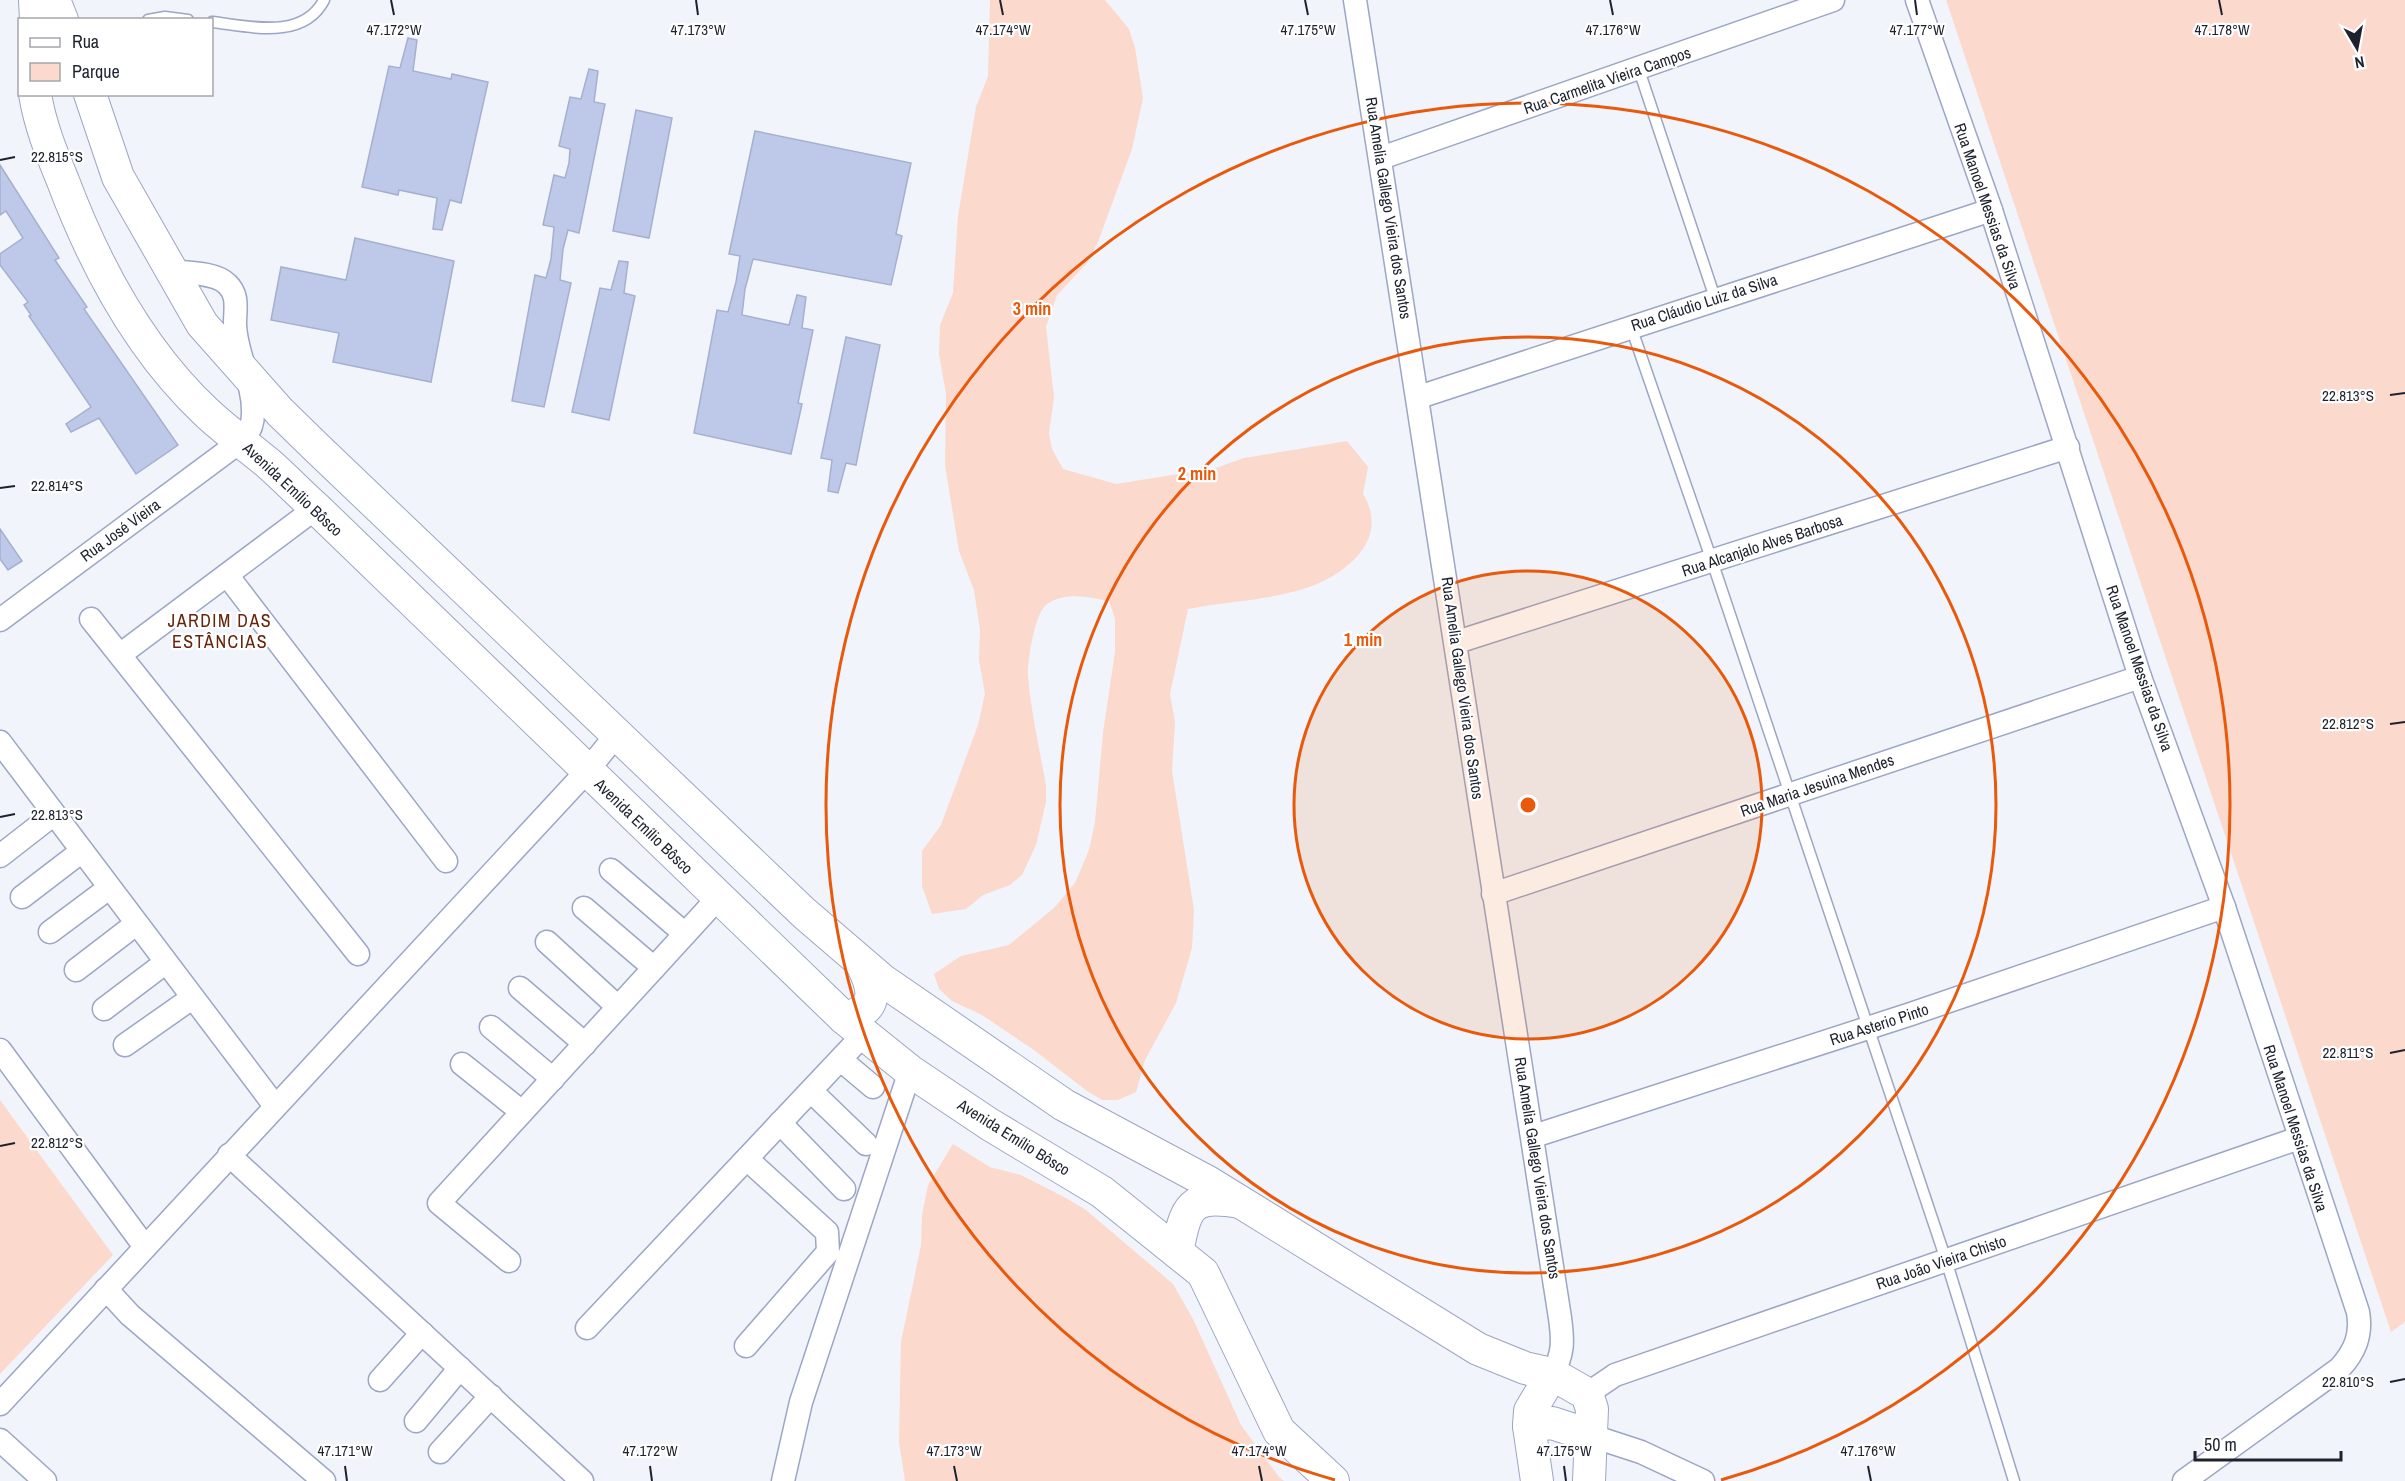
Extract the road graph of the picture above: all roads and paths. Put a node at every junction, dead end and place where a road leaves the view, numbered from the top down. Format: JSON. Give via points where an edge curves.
{"nodes":[{"id":1,"x":35,"y":0,"type":"edge"},
{"id":2,"x":54,"y":0,"type":"edge"},
{"id":3,"x":324,"y":0,"type":"edge"},
{"id":4,"x":1355,"y":0,"type":"edge"},
{"id":5,"x":1833,"y":0,"type":"edge"},
{"id":6,"x":1917,"y":0,"type":"edge"},
{"id":7,"x":36,"y":18,"type":"edge"},
{"id":8,"x":61,"y":18,"type":"edge"},
{"id":9,"x":213,"y":22,"type":"edge"},
{"id":10,"x":1639,"y":70,"type":"junction"},
{"id":11,"x":73,"y":96,"type":"edge"},
{"id":12,"x":91,"y":96,"type":"edge"},
{"id":13,"x":38,"y":101,"type":"edge"},
{"id":14,"x":1381,"y":158,"type":"junction"},
{"id":15,"x":118,"y":177,"type":"junction"},
{"id":16,"x":1991,"y":210,"type":"junction"},
{"id":17,"x":170,"y":271,"type":"junction"},
{"id":18,"x":1715,"y":298,"type":"junction"},
{"id":19,"x":1631,"y":326,"type":"junction"},
{"id":20,"x":246,"y":374,"type":"junction"},
{"id":21,"x":1419,"y":397,"type":"junction"},
{"id":22,"x":241,"y":441,"type":"junction"},
{"id":23,"x":2068,"y":447,"type":"junction"},
{"id":24,"x":316,"y":508,"type":"junction"},
{"id":25,"x":1712,"y":561,"type":"junction"},
{"id":26,"x":227,"y":575,"type":"junction"},
{"id":27,"x":91,"y":619,"type":"dead end"},
{"id":28,"x":0,"y":620,"type":"edge"},
{"id":29,"x":1457,"y":642,"type":"junction"},
{"id":30,"x":121,"y":654,"type":"junction"},
{"id":31,"x":2140,"y":676,"type":"junction"},
{"id":32,"x":617,"y":734,"type":"junction"},
{"id":33,"x":2,"y":750,"type":"edge"},
{"id":34,"x":587,"y":771,"type":"junction"},
{"id":35,"x":1789,"y":794,"type":"junction"},
{"id":36,"x":54,"y":814,"type":"junction"},
{"id":37,"x":82,"y":851,"type":"junction"},
{"id":38,"x":0,"y":856,"type":"edge"},
{"id":39,"x":446,"y":861,"type":"dead end"},
{"id":40,"x":611,"y":870,"type":"dead end"},
{"id":41,"x":109,"y":888,"type":"junction"},
{"id":42,"x":1493,"y":894,"type":"junction"},
{"id":43,"x":22,"y":897,"type":"dead end"},
{"id":44,"x":718,"y":898,"type":"junction"},
{"id":45,"x":2223,"y":907,"type":"junction"},
{"id":46,"x":584,"y":908,"type":"dead end"},
{"id":47,"x":136,"y":924,"type":"junction"},
{"id":48,"x":50,"y":932,"type":"dead end"},
{"id":49,"x":685,"y":934,"type":"junction"},
{"id":50,"x":547,"y":942,"type":"dead end"},
{"id":51,"x":358,"y":954,"type":"dead end"},
{"id":52,"x":165,"y":963,"type":"junction"},
{"id":53,"x":862,"y":964,"type":"junction"},
{"id":54,"x":654,"y":968,"type":"junction"},
{"id":55,"x":76,"y":970,"type":"dead end"},
{"id":56,"x":520,"y":987,"type":"dead end"},
{"id":57,"x":192,"y":998,"type":"junction"},
{"id":58,"x":618,"y":1007,"type":"junction"},
{"id":59,"x":104,"y":1009,"type":"dead end"},
{"id":60,"x":854,"y":1026,"type":"junction"},
{"id":61,"x":491,"y":1028,"type":"dead end"},
{"id":62,"x":1868,"y":1028,"type":"junction"},
{"id":63,"x":585,"y":1044,"type":"junction"},
{"id":64,"x":125,"y":1045,"type":"dead end"},
{"id":65,"x":0,"y":1050,"type":"edge"},
{"id":66,"x":841,"y":1060,"type":"junction"},
{"id":67,"x":462,"y":1064,"type":"dead end"},
{"id":68,"x":910,"y":1071,"type":"junction"},
{"id":69,"x":553,"y":1079,"type":"junction"},
{"id":70,"x":873,"y":1087,"type":"dead end"},
{"id":71,"x":811,"y":1091,"type":"junction"},
{"id":72,"x":275,"y":1106,"type":"junction"},
{"id":73,"x":522,"y":1112,"type":"junction"},
{"id":74,"x":780,"y":1123,"type":"junction"},
{"id":75,"x":1534,"y":1136,"type":"junction"},
{"id":76,"x":2299,"y":1138,"type":"junction"},
{"id":77,"x":866,"y":1143,"type":"dead end"},
{"id":78,"x":229,"y":1155,"type":"junction"},
{"id":79,"x":747,"y":1159,"type":"junction"},
{"id":80,"x":844,"y":1189,"type":"dead end"},
{"id":81,"x":1240,"y":1202,"type":"junction"},
{"id":82,"x":145,"y":1247,"type":"junction"},
{"id":83,"x":1177,"y":1252,"type":"junction"},
{"id":84,"x":1946,"y":1260,"type":"junction"},
{"id":85,"x":509,"y":1261,"type":"dead end"},
{"id":86,"x":106,"y":1289,"type":"junction"},
{"id":87,"x":587,"y":1328,"type":"dead end"},
{"id":88,"x":422,"y":1333,"type":"junction"},
{"id":89,"x":746,"y":1346,"type":"dead end"},
{"id":90,"x":460,"y":1368,"type":"junction"},
{"id":91,"x":1552,"y":1374,"type":"junction"},
{"id":92,"x":380,"y":1380,"type":"dead end"},
{"id":93,"x":1587,"y":1394,"type":"junction"},
{"id":94,"x":491,"y":1396,"type":"junction"},
{"id":95,"x":0,"y":1404,"type":"edge"},
{"id":96,"x":416,"y":1421,"type":"dead end"},
{"id":97,"x":1529,"y":1426,"type":"junction"},
{"id":98,"x":1592,"y":1436,"type":"junction"},
{"id":99,"x":0,"y":1440,"type":"edge"},
{"id":100,"x":440,"y":1452,"type":"dead end"},
{"id":101,"x":45,"y":1481,"type":"edge"},
{"id":102,"x":324,"y":1481,"type":"edge"},
{"id":103,"x":582,"y":1481,"type":"edge"},
{"id":104,"x":783,"y":1481,"type":"edge"},
{"id":105,"x":1333,"y":1481,"type":"edge"},
{"id":106,"x":1537,"y":1481,"type":"edge"},
{"id":107,"x":1589,"y":1481,"type":"edge"},
{"id":108,"x":1702,"y":1481,"type":"edge"},
{"id":109,"x":2014,"y":1481,"type":"edge"},
{"id":110,"x":2184,"y":1481,"type":"edge"}],
"edges":[{"from":1,"to":7,"type":"main road"},
{"from":2,"to":8,"type":"main road"},
{"from":3,"to":9,"type":"lane","via":[[303,22],[284,28]]},
{"from":4,"to":14,"type":"street","name":"Rua Amelia Gallego Vieira dos Santos"},
{"from":5,"to":10,"type":"street","name":"Rua Carmelita Vieira Campos"},
{"from":6,"to":16,"type":"street","name":"Rua Manoel Messias da Silva"},
{"from":10,"to":14,"type":"street","name":"Rua Carmelita Vieira Campos"},
{"from":10,"to":18,"type":"lane"},
{"from":11,"to":15,"type":"main road"},
{"from":12,"to":15,"type":"main road"},
{"from":13,"to":22,"type":"main road","name":"Avenida Emílio Bôsco","via":[[77,218],[135,328],[206,412]]},
{"from":14,"to":21,"type":"street","name":"Rua Amelia Gallego Vieira dos Santos"},
{"from":15,"to":17,"type":"main road"},
{"from":16,"to":18,"type":"street","name":"Rua Cláudio Luiz da Silva"},
{"from":16,"to":23,"type":"street","name":"Rua Manoel Messias da Silva"},
{"from":17,"to":20,"type":"main road","via":[[202,324]]},
{"from":17,"to":20,"type":"street","via":[[216,278],[232,290],[236,298],[236,337]]},
{"from":18,"to":19,"type":"street","name":"Rua Cláudio Luiz da Silva"},
{"from":19,"to":21,"type":"street","name":"Rua Cláudio Luiz da Silva"},
{"from":19,"to":25,"type":"lane"},
{"from":20,"to":22,"type":"street","via":[[253,421],[250,432]]},
{"from":20,"to":32,"type":"main road","via":[[310,442]]},
{"from":21,"to":29,"type":"street","name":"Rua Amelia Gallego Vieira dos Santos"},
{"from":22,"to":24,"type":"main road","name":"Avenida Emílio Bôsco"},
{"from":22,"to":28,"type":"street","name":"Rua José Vieira"},
{"from":23,"to":25,"type":"street","name":"Rua Alcanjalo Alves Barbosa"},
{"from":23,"to":31,"type":"street","name":"Rua Manoel Messias da Silva"},
{"from":24,"to":26,"type":"street"},
{"from":24,"to":34,"type":"main road","name":"Avenida Emílio Bôsco"},
{"from":25,"to":29,"type":"street","name":"Rua Alcanjalo Alves Barbosa"},
{"from":25,"to":35,"type":"lane"},
{"from":26,"to":30,"type":"street"},
{"from":26,"to":39,"type":"street"},
{"from":27,"to":30,"type":"street"},
{"from":29,"to":42,"type":"street","name":"Rua Amelia Gallego Vieira dos Santos"},
{"from":30,"to":51,"type":"street"},
{"from":31,"to":35,"type":"street","name":"Rua Maria Jesuina Mendes"},
{"from":31,"to":45,"type":"street","name":"Rua Manoel Messias da Silva"},
{"from":32,"to":34,"type":"street"},
{"from":32,"to":53,"type":"main road"},
{"from":33,"to":36,"type":"street"},
{"from":34,"to":44,"type":"main road","name":"Avenida Emílio Bôsco"},
{"from":34,"to":72,"type":"street"},
{"from":35,"to":42,"type":"street","name":"Rua Maria Jesuina Mendes"},
{"from":35,"to":62,"type":"lane"},
{"from":36,"to":37,"type":"street"},
{"from":36,"to":38,"type":"street"},
{"from":37,"to":41,"type":"street"},
{"from":37,"to":43,"type":"street"},
{"from":40,"to":49,"type":"street"},
{"from":41,"to":47,"type":"street"},
{"from":41,"to":48,"type":"street"},
{"from":42,"to":75,"type":"street","name":"Rua Amelia Gallego Vieira dos Santos"},
{"from":44,"to":49,"type":"street"},
{"from":44,"to":60,"type":"main road","name":"Avenida Emílio Bôsco"},
{"from":45,"to":62,"type":"street","name":"Rua Asterio Pinto"},
{"from":45,"to":76,"type":"street","name":"Rua Manoel Messias da Silva"},
{"from":46,"to":54,"type":"street"},
{"from":47,"to":52,"type":"street"},
{"from":47,"to":55,"type":"street"},
{"from":49,"to":54,"type":"street"},
{"from":50,"to":58,"type":"street"},
{"from":52,"to":57,"type":"street"},
{"from":52,"to":59,"type":"street"},
{"from":53,"to":60,"type":"main road","via":[[870,980],[872,1000]]},
{"from":53,"to":81,"type":"main road","via":[[945,1025],[1074,1109]]},
{"from":54,"to":58,"type":"street"},
{"from":56,"to":63,"type":"street"},
{"from":57,"to":64,"type":"street"},
{"from":57,"to":72,"type":"street"},
{"from":58,"to":63,"type":"street"},
{"from":60,"to":66,"type":"street"},
{"from":60,"to":68,"type":"main road","name":"Avenida Emílio Bôsco"},
{"from":61,"to":69,"type":"street"},
{"from":62,"to":75,"type":"street","name":"Rua Asterio Pinto"},
{"from":62,"to":84,"type":"lane"},
{"from":63,"to":69,"type":"street"},
{"from":65,"to":82,"type":"street"},
{"from":66,"to":70,"type":"street"},
{"from":66,"to":71,"type":"street"},
{"from":67,"to":73,"type":"street"},
{"from":68,"to":83,"type":"main road","name":"Avenida Emílio Bôsco","via":[[1102,1192]]},
{"from":68,"to":104,"type":"street","via":[[801,1402]]},
{"from":69,"to":73,"type":"street"},
{"from":71,"to":74,"type":"street"},
{"from":71,"to":77,"type":"street"},
{"from":72,"to":78,"type":"street"},
{"from":73,"to":85,"type":"street","via":[[439,1203]]},
{"from":74,"to":79,"type":"street"},
{"from":74,"to":80,"type":"street"},
{"from":75,"to":91,"type":"street","name":"Rua Amelia Gallego Vieira dos Santos","via":[[1563,1347]]},
{"from":76,"to":84,"type":"street","name":"Rua João Vieira Chisto"},
{"from":76,"to":110,"type":"street","name":"Rua Manoel Messias da Silva","via":[[2358,1312],[2359,1336],[2339,1370]]},
{"from":78,"to":82,"type":"street"},
{"from":78,"to":88,"type":"street"},
{"from":79,"to":87,"type":"street"},
{"from":79,"to":89,"type":"street","via":[[827,1232],[828,1252]]},
{"from":81,"to":83,"type":"main road","via":[[1213,1197],[1191,1207],[1184,1219]]},
{"from":81,"to":91,"type":"main road","via":[[1478,1349]]},
{"from":82,"to":86,"type":"street"},
{"from":83,"to":105,"type":"main road","name":"Avenida Emílio Bôsco","via":[[1203,1273],[1279,1431]]},
{"from":84,"to":93,"type":"street","name":"Rua João Vieira Chisto","via":[[1615,1375]]},
{"from":84,"to":109,"type":"lane"},
{"from":86,"to":95,"type":"street"},
{"from":86,"to":102,"type":"street","via":[[130,1315]]},
{"from":88,"to":90,"type":"street"},
{"from":88,"to":92,"type":"street"},
{"from":90,"to":94,"type":"street"},
{"from":90,"to":96,"type":"street"},
{"from":91,"to":93,"type":"main road"},
{"from":91,"to":97,"type":"main road","via":[[1530,1411]]},
{"from":93,"to":98,"type":"main road","via":[[1592,1409]]},
{"from":94,"to":100,"type":"street"},
{"from":94,"to":103,"type":"street"},
{"from":97,"to":98,"type":"main road","via":[[1552,1423]]},
{"from":97,"to":106,"type":"main road"},
{"from":98,"to":107,"type":"main road"},
{"from":98,"to":108,"type":"street","via":[[1641,1452]]},
{"from":99,"to":101,"type":"street"}]}
